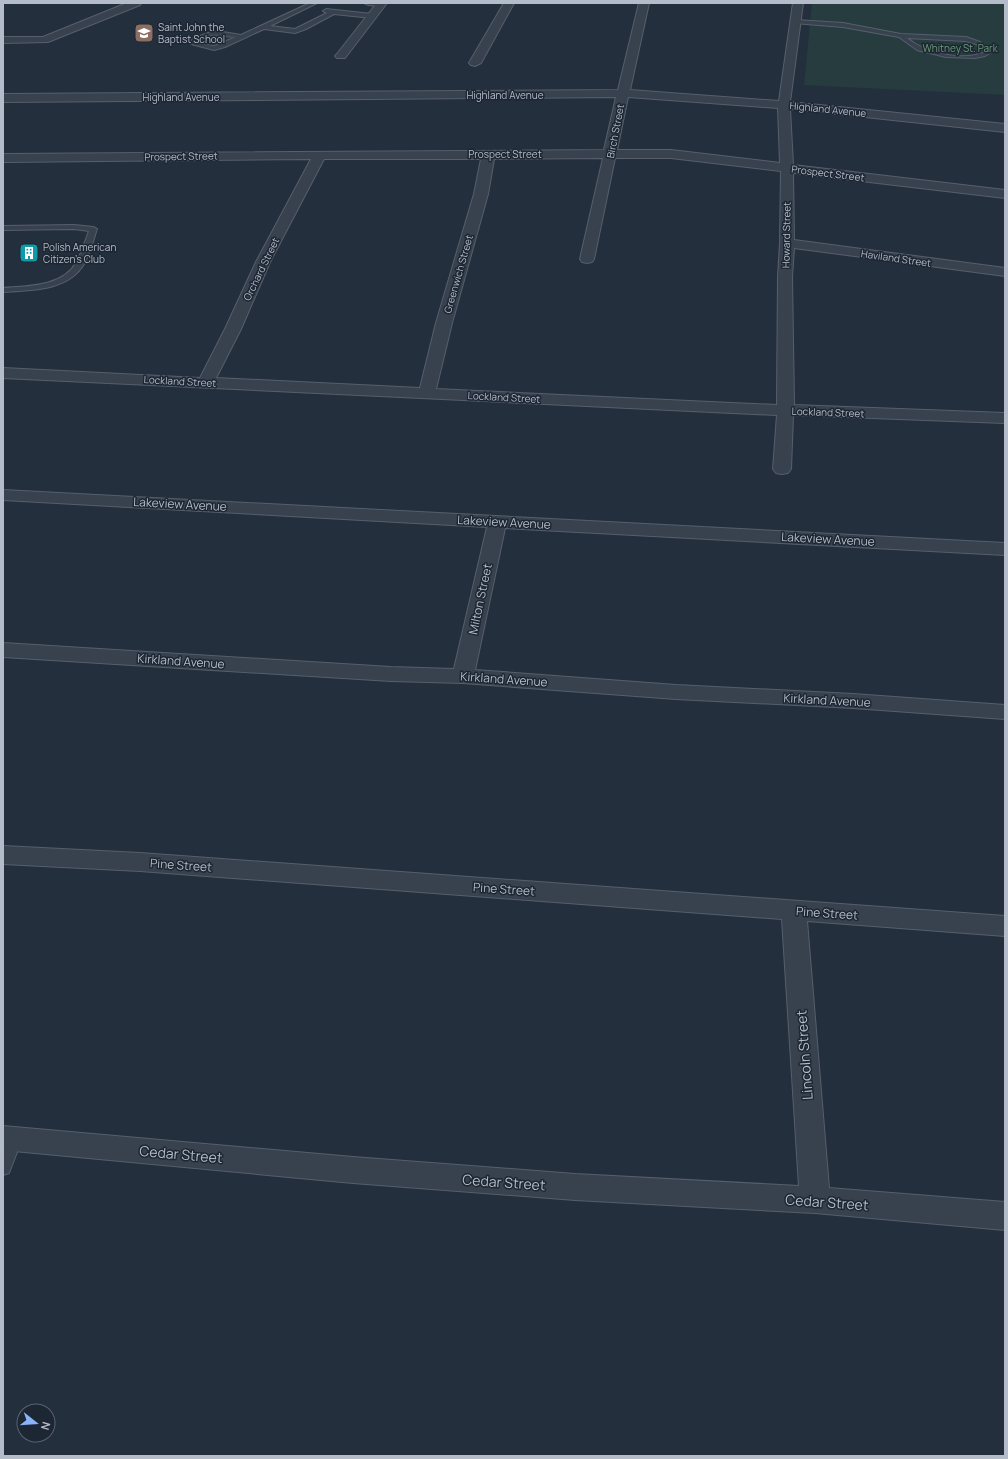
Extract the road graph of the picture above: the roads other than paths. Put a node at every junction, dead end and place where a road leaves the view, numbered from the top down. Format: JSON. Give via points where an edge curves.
{"nodes":[{"id":1,"x":136,"y":3,"type":"edge"},
{"id":2,"x":314,"y":3,"type":"edge"},
{"id":3,"x":367,"y":3,"type":"edge"},
{"id":4,"x":509,"y":3,"type":"edge"},
{"id":5,"x":644,"y":3,"type":"edge"},
{"id":6,"x":798,"y":3,"type":"edge"},
{"id":7,"x":381,"y":4,"type":"edge"},
{"id":8,"x":305,"y":8,"type":"junction"},
{"id":9,"x":333,"y":12,"type":"junction"},
{"id":10,"x":372,"y":16,"type":"junction"},
{"id":11,"x":796,"y":22,"type":"junction"},
{"id":12,"x":264,"y":28,"type":"junction"},
{"id":13,"x":901,"y":36,"type":"junction"},
{"id":14,"x":242,"y":38,"type":"junction"},
{"id":15,"x":3,"y":40,"type":"edge"},
{"id":16,"x":341,"y":56,"type":"dead end"},
{"id":17,"x":475,"y":63,"type":"dead end"},
{"id":18,"x":623,"y":94,"type":"junction"},
{"id":19,"x":3,"y":98,"type":"edge"},
{"id":20,"x":784,"y":105,"type":"junction"},
{"id":21,"x":1005,"y":128,"type":"edge"},
{"id":22,"x":611,"y":154,"type":"junction"},
{"id":23,"x":488,"y":155,"type":"junction"},
{"id":24,"x":319,"y":156,"type":"junction"},
{"id":25,"x":3,"y":158,"type":"edge"},
{"id":26,"x":787,"y":168,"type":"junction"},
{"id":27,"x":1005,"y":194,"type":"edge"},
{"id":28,"x":3,"y":228,"type":"edge"},
{"id":29,"x":787,"y":243,"type":"junction"},
{"id":30,"x":587,"y":259,"type":"dead end"},
{"id":31,"x":1005,"y":272,"type":"edge"},
{"id":32,"x":3,"y":290,"type":"edge"},
{"id":33,"x":3,"y":373,"type":"edge"},
{"id":34,"x":205,"y":382,"type":"junction"},
{"id":35,"x":427,"y":393,"type":"junction"},
{"id":36,"x":785,"y":410,"type":"junction"},
{"id":37,"x":1005,"y":418,"type":"edge"},
{"id":38,"x":782,"y":469,"type":"dead end"},
{"id":39,"x":3,"y":495,"type":"edge"},
{"id":40,"x":497,"y":522,"type":"junction"},
{"id":41,"x":1005,"y":549,"type":"edge"},
{"id":42,"x":3,"y":650,"type":"edge"},
{"id":43,"x":463,"y":676,"type":"junction"},
{"id":44,"x":1005,"y":712,"type":"edge"},
{"id":45,"x":3,"y":855,"type":"edge"},
{"id":46,"x":794,"y":911,"type":"junction"},
{"id":47,"x":1005,"y":926,"type":"edge"},
{"id":48,"x":8,"y":1138,"type":"edge"},
{"id":49,"x":3,"y":1168,"type":"edge"},
{"id":50,"x":815,"y":1200,"type":"junction"},
{"id":51,"x":1005,"y":1216,"type":"edge"}],
"edges":[{"from":1,"to":15,"type":"street","via":[[44,40]]},
{"from":2,"to":8,"type":"lane"},
{"from":3,"to":7,"type":"lane"},
{"from":4,"to":17,"type":"street"},
{"from":5,"to":18,"type":"street","name":"Birch Street"},
{"from":6,"to":11,"type":"street","name":"Howard Street"},
{"from":7,"to":10,"type":"street"},
{"from":8,"to":9,"type":"lane"},
{"from":8,"to":12,"type":"lane"},
{"from":9,"to":10,"type":"lane"},
{"from":9,"to":12,"type":"lane","via":[[295,31]]},
{"from":10,"to":16,"type":"street"},
{"from":11,"to":13,"type":"lane","via":[[843,25]]},
{"from":11,"to":20,"type":"street","name":"Howard Street"},
{"from":12,"to":14,"type":"lane"},
{"from":13,"to":13,"type":"lane","via":[[966,39],[978,43],[989,52],[975,57],[935,54],[921,50]]},
{"from":14,"to":14,"type":"lane","via":[[210,33],[194,40],[194,44],[214,48]]},
{"from":18,"to":19,"type":"street","name":"Highland Avenue"},
{"from":18,"to":20,"type":"street","name":"Highland Avenue","via":[[683,96]]},
{"from":18,"to":22,"type":"street","name":"Birch Street"},
{"from":20,"to":21,"type":"street","name":"Highland Avenue"},
{"from":20,"to":26,"type":"street","name":"Howard Street"},
{"from":22,"to":23,"type":"street","name":"Prospect Street"},
{"from":22,"to":26,"type":"street","name":"Prospect Street","via":[[671,154]]},
{"from":22,"to":30,"type":"street","name":"Birch Street"},
{"from":23,"to":24,"type":"street","name":"Prospect Street"},
{"from":23,"to":35,"type":"street","name":"Greenwich Street","via":[[481,194]]},
{"from":24,"to":25,"type":"street","name":"Prospect Street"},
{"from":24,"to":34,"type":"street","name":"Orchard Street","via":[[263,262],[233,329]]},
{"from":26,"to":27,"type":"street","name":"Prospect Street"},
{"from":26,"to":29,"type":"street","name":"Howard Street"},
{"from":28,"to":32,"type":"lane","via":[[93,229],[74,271],[45,285]]},
{"from":29,"to":31,"type":"street","name":"Haviland Street"},
{"from":29,"to":36,"type":"street","name":"Howard Street"},
{"from":33,"to":34,"type":"street","name":"Lockland Street"},
{"from":34,"to":35,"type":"street","name":"Lockland Street"},
{"from":35,"to":36,"type":"street","name":"Lockland Street"},
{"from":36,"to":37,"type":"street","name":"Lockland Street"},
{"from":36,"to":38,"type":"street","name":"Howard Street"},
{"from":39,"to":40,"type":"street","name":"Lakeview Avenue"},
{"from":40,"to":41,"type":"street","name":"Lakeview Avenue"},
{"from":40,"to":43,"type":"street","name":"Milton Street"},
{"from":42,"to":43,"type":"street","name":"Kirkland Avenue","via":[[391,674]]},
{"from":43,"to":44,"type":"street","name":"Kirkland Avenue"},
{"from":45,"to":46,"type":"street","name":"Pine Street","via":[[148,863]]},
{"from":46,"to":47,"type":"street","name":"Pine Street"},
{"from":46,"to":50,"type":"street","name":"Lincoln Street"},
{"from":48,"to":49,"type":"lane"},
{"from":48,"to":50,"type":"street","name":"Cedar Street","via":[[567,1187]]},
{"from":50,"to":51,"type":"street","name":"Cedar Street"}]}
